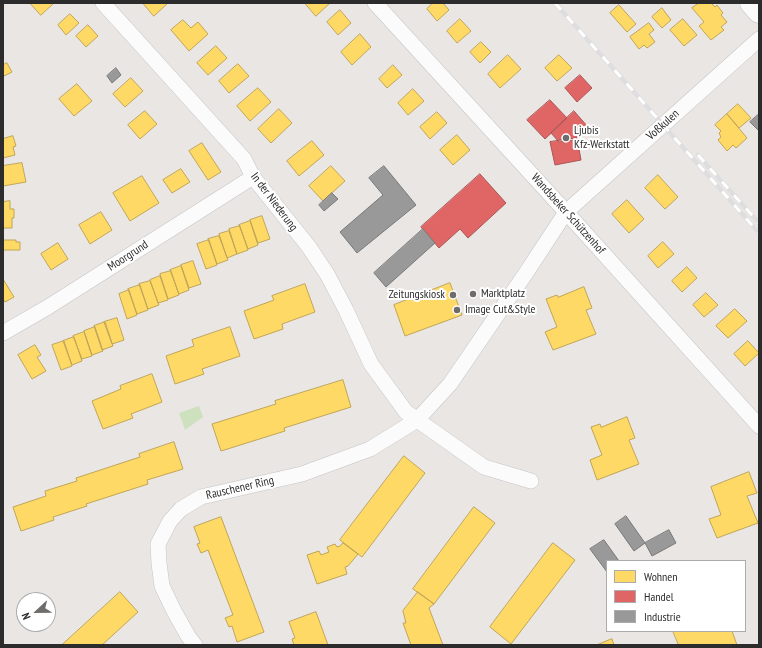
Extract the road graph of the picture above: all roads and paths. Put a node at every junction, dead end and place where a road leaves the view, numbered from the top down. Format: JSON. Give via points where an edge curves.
{"nodes":[{"id":1,"x":103,"y":3,"type":"edge"},
{"id":2,"x":375,"y":3,"type":"edge"},
{"id":3,"x":751,"y":3,"type":"edge"},
{"id":4,"x":759,"y":12,"type":"edge"},
{"id":5,"x":759,"y":39,"type":"edge"},
{"id":6,"x":253,"y":177,"type":"junction"},
{"id":7,"x":566,"y":212,"type":"junction"},
{"id":8,"x":3,"y":333,"type":"edge"},
{"id":9,"x":417,"y":420,"type":"junction"},
{"id":10,"x":759,"y":426,"type":"edge"},
{"id":11,"x":531,"y":481,"type":"dead end"},
{"id":12,"x":195,"y":645,"type":"edge"}],
"edges":[{"from":1,"to":6,"type":"street","name":"In der Niederung","via":[[244,159]]},
{"from":2,"to":7,"type":"street","name":"Wandsbeker Schützenhof"},
{"from":3,"to":4,"type":"street"},
{"from":5,"to":7,"type":"street","name":"Voßkulen"},
{"from":6,"to":8,"type":"street","name":"Moorgrund"},
{"from":6,"to":9,"type":"street","name":"In der Niederung","via":[[309,247],[337,291],[371,364],[406,412]]},
{"from":7,"to":9,"type":"street","name":"Rauschener Ring","via":[[450,384]]},
{"from":7,"to":10,"type":"street","name":"Wandsbeker Schützenhof"},
{"from":9,"to":11,"type":"street","via":[[484,467]]},
{"from":9,"to":12,"type":"street","name":"Rauschener Ring","via":[[370,449],[308,472],[201,497],[181,509],[170,521],[158,544],[159,563],[162,586]]}]}
